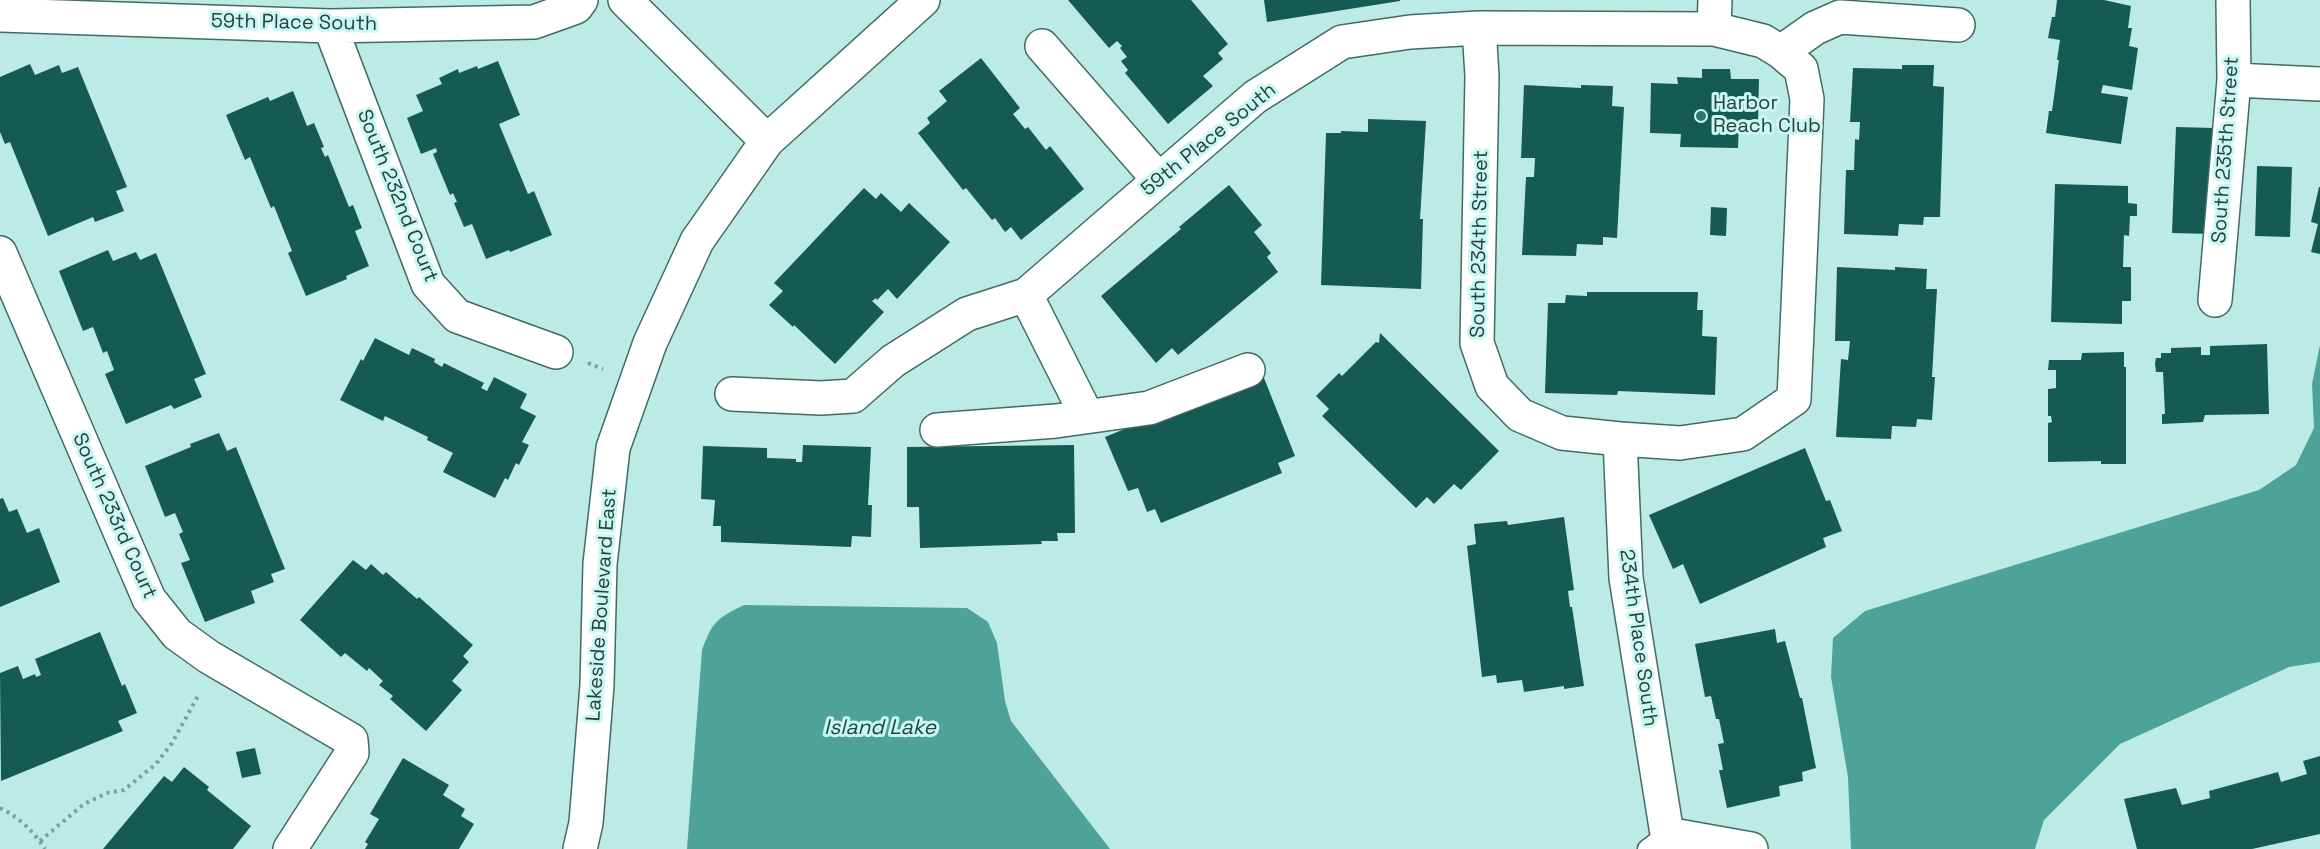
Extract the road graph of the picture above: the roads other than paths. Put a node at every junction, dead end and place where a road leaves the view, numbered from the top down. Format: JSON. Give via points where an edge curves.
{"nodes":[{"id":1,"x":581,"y":0,"type":"edge"},
{"id":2,"x":625,"y":0,"type":"edge"},
{"id":3,"x":923,"y":0,"type":"edge"},
{"id":4,"x":2234,"y":0,"type":"edge"},
{"id":5,"x":0,"y":15,"type":"edge"},
{"id":6,"x":1714,"y":15,"type":"edge"},
{"id":7,"x":1958,"y":25,"type":"dead end"},
{"id":8,"x":330,"y":26,"type":"junction"},
{"id":9,"x":1479,"y":28,"type":"junction"},
{"id":10,"x":1042,"y":46,"type":"dead end"},
{"id":11,"x":1791,"y":61,"type":"junction"},
{"id":12,"x":2234,"y":80,"type":"junction"},
{"id":13,"x":2320,"y":84,"type":"edge"},
{"id":14,"x":767,"y":141,"type":"junction"},
{"id":15,"x":1159,"y":180,"type":"junction"},
{"id":16,"x":4,"y":273,"type":"edge"},
{"id":17,"x":1026,"y":295,"type":"junction"},
{"id":18,"x":2216,"y":300,"type":"dead end"},
{"id":19,"x":556,"y":352,"type":"road end"},
{"id":20,"x":1248,"y":370,"type":"dead end"},
{"id":21,"x":732,"y":394,"type":"dead end"},
{"id":22,"x":1087,"y":416,"type":"junction"},
{"id":23,"x":937,"y":430,"type":"dead end"},
{"id":24,"x":1620,"y":440,"type":"junction"},
{"id":25,"x":1657,"y":841,"type":"edge"},
{"id":26,"x":290,"y":849,"type":"edge"},
{"id":27,"x":580,"y":849,"type":"edge"},
{"id":28,"x":1751,"y":849,"type":"edge"}],
"edges":[{"from":1,"to":8,"type":"street","name":"59th Place South","via":[[576,7],[534,22]]},
{"from":2,"to":14,"type":"street"},
{"from":3,"to":14,"type":"street","name":"Lakeside Boulevard East"},
{"from":4,"to":12,"type":"street","name":"South 235th Street"},
{"from":5,"to":8,"type":"street","name":"59th Place South"},
{"from":6,"to":9,"type":"street","name":"59th Place South"},
{"from":6,"to":11,"type":"street","name":"59th Place South"},
{"from":7,"to":11,"type":"street","via":[[1840,17],[1815,28]]},
{"from":8,"to":19,"type":"street","name":"South 232nd Court","via":[[428,284],[457,316]]},
{"from":9,"to":15,"type":"street","name":"59th Place South","via":[[1410,32],[1342,42],[1255,97]]},
{"from":9,"to":24,"type":"street","name":"South 234th Street","via":[[1482,76],[1477,343],[1492,386],[1520,415],[1562,433]]},
{"from":10,"to":15,"type":"street"},
{"from":11,"to":24,"type":"street","via":[[1807,99],[1794,399],[1743,434],[1680,443]]},
{"from":12,"to":13,"type":"street"},
{"from":12,"to":18,"type":"street","name":"South 235th Street"},
{"from":14,"to":27,"type":"street","name":"Lakeside Boulevard East","via":[[697,241],[650,343],[613,448],[600,564],[597,685],[586,823]]},
{"from":15,"to":17,"type":"street","name":"59th Place South"},
{"from":16,"to":26,"type":"street","name":"South 233rd Court","via":[[149,599],[177,634],[351,740],[352,753]]},
{"from":17,"to":21,"type":"street","name":"59th Place South","via":[[967,314],[894,361],[853,396]]},
{"from":17,"to":22,"type":"street"},
{"from":20,"to":22,"type":"street","via":[[1149,408]]},
{"from":22,"to":23,"type":"street"},
{"from":24,"to":25,"type":"street","name":"234th Place South","via":[[1626,578]]},
{"from":25,"to":28,"type":"street","name":"234th Place South"}]}
